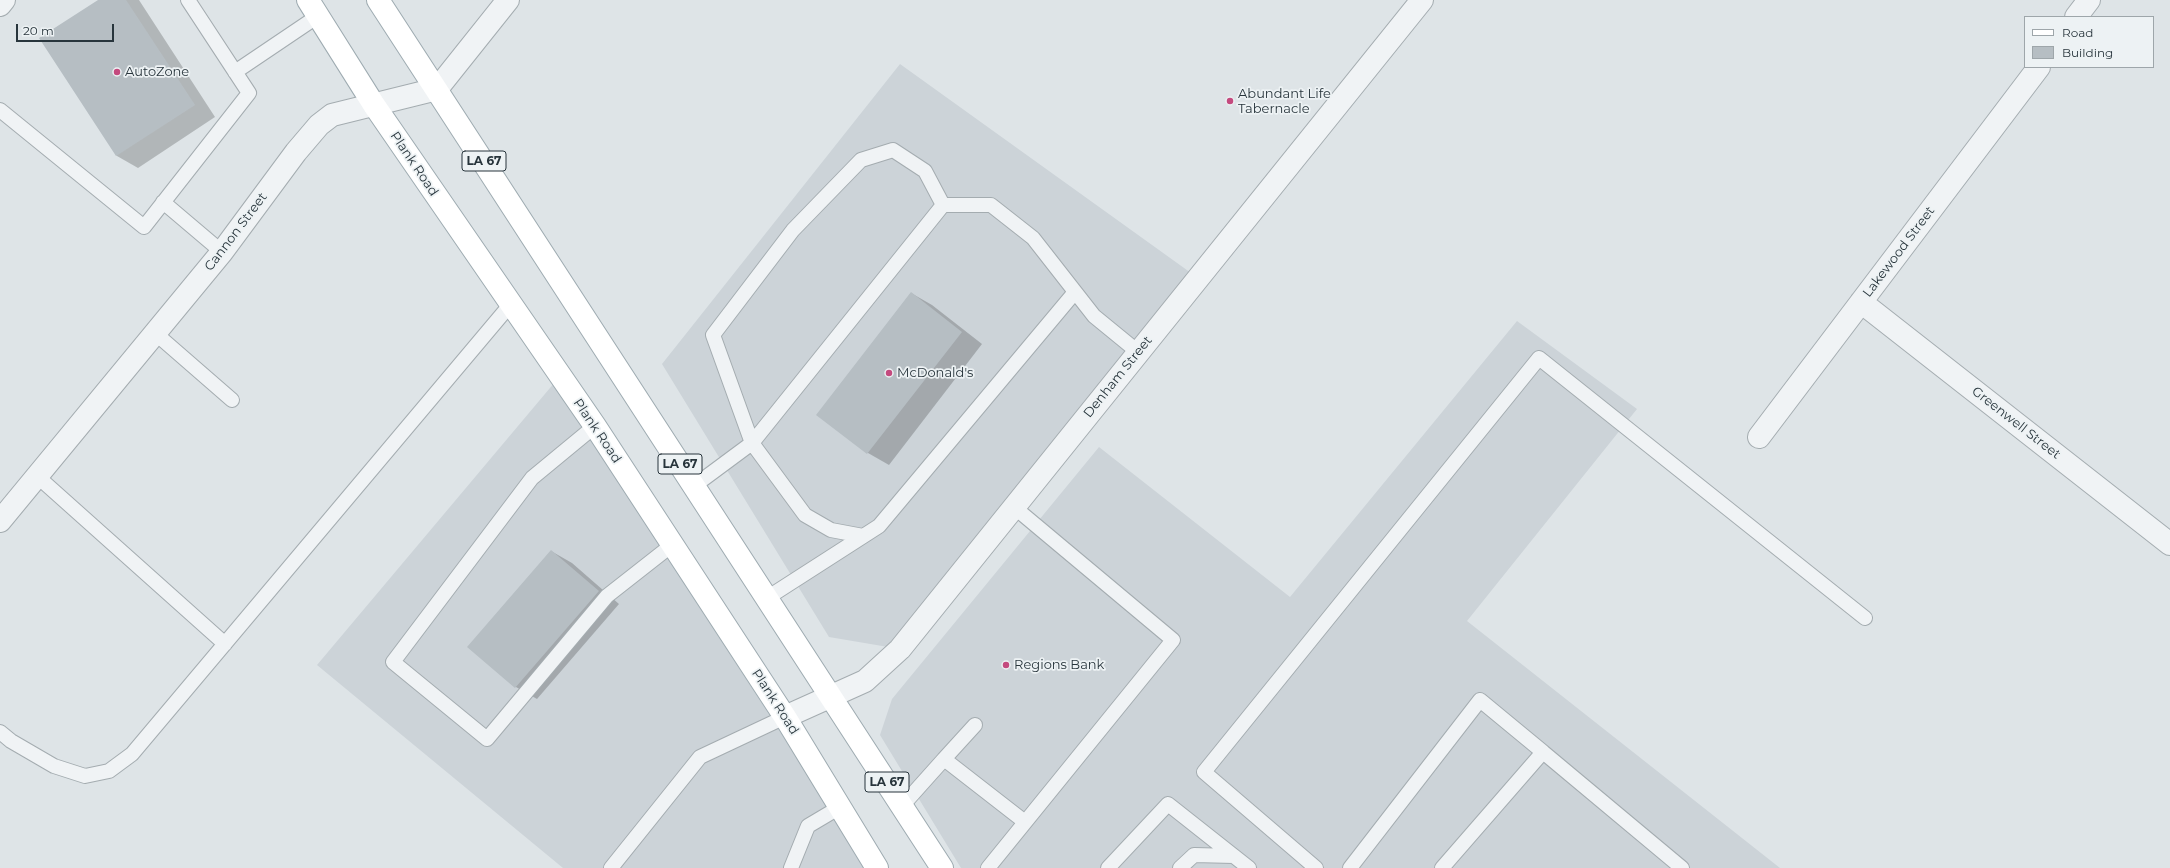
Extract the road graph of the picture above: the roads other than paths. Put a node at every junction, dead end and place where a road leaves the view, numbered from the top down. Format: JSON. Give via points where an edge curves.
{"nodes":[{"id":1,"x":4,"y":0,"type":"edge"},
{"id":2,"x":188,"y":0,"type":"edge"},
{"id":3,"x":378,"y":0,"type":"edge"},
{"id":4,"x":508,"y":0,"type":"edge"},
{"id":5,"x":1422,"y":0,"type":"edge"},
{"id":6,"x":2089,"y":0,"type":"edge"},
{"id":7,"x":0,"y":5,"type":"edge"},
{"id":8,"x":313,"y":8,"type":"edge"},
{"id":9,"x":2077,"y":16,"type":"edge"},
{"id":10,"x":2038,"y":68,"type":"edge"},
{"id":11,"x":235,"y":72,"type":"junction"},
{"id":12,"x":438,"y":89,"type":"junction"},
{"id":13,"x":374,"y":105,"type":"junction"},
{"id":14,"x":0,"y":110,"type":"edge"},
{"id":15,"x":163,"y":202,"type":"junction"},
{"id":16,"x":944,"y":205,"type":"junction"},
{"id":17,"x":222,"y":252,"type":"junction"},
{"id":18,"x":1075,"y":292,"type":"junction"},
{"id":19,"x":1861,"y":302,"type":"junction"},
{"id":20,"x":510,"y":305,"type":"junction"},
{"id":21,"x":156,"y":333,"type":"junction"},
{"id":22,"x":1138,"y":352,"type":"junction"},
{"id":23,"x":232,"y":400,"type":"dead end"},
{"id":24,"x":595,"y":426,"type":"junction"},
{"id":25,"x":1759,"y":437,"type":"dead end"},
{"id":26,"x":752,"y":443,"type":"junction"},
{"id":27,"x":37,"y":476,"type":"junction"},
{"id":28,"x":694,"y":486,"type":"junction"},
{"id":29,"x":1014,"y":507,"type":"junction"},
{"id":30,"x":0,"y":521,"type":"edge"},
{"id":31,"x":863,"y":536,"type":"junction"},
{"id":32,"x":2170,"y":544,"type":"edge"},
{"id":33,"x":672,"y":545,"type":"junction"},
{"id":34,"x":767,"y":598,"type":"junction"},
{"id":35,"x":1865,"y":618,"type":"dead end"},
{"id":36,"x":225,"y":644,"type":"junction"},
{"id":37,"x":831,"y":696,"type":"junction"},
{"id":38,"x":785,"y":717,"type":"junction"},
{"id":39,"x":975,"y":725,"type":"dead end"},
{"id":40,"x":0,"y":732,"type":"edge"},
{"id":41,"x":1543,"y":752,"type":"junction"},
{"id":42,"x":944,"y":759,"type":"junction"},
{"id":43,"x":902,"y":806,"type":"junction"},
{"id":44,"x":840,"y":807,"type":"junction"},
{"id":45,"x":1025,"y":822,"type":"junction"},
{"id":46,"x":1234,"y":856,"type":"junction"},
{"id":47,"x":611,"y":868,"type":"edge"},
{"id":48,"x":792,"y":868,"type":"edge"},
{"id":49,"x":877,"y":868,"type":"edge"},
{"id":50,"x":942,"y":868,"type":"edge"},
{"id":51,"x":988,"y":868,"type":"edge"},
{"id":52,"x":1108,"y":868,"type":"edge"},
{"id":53,"x":1180,"y":868,"type":"edge"},
{"id":54,"x":1249,"y":868,"type":"edge"},
{"id":55,"x":1316,"y":868,"type":"edge"},
{"id":56,"x":1350,"y":868,"type":"edge"},
{"id":57,"x":1442,"y":868,"type":"edge"},
{"id":58,"x":1682,"y":868,"type":"edge"}],
"edges":[{"from":1,"to":7,"type":"street"},
{"from":2,"to":11,"type":"lane"},
{"from":3,"to":12,"type":"main road","number":"LA 67"},
{"from":4,"to":12,"type":"street"},
{"from":5,"to":22,"type":"street","name":"Denham Street"},
{"from":6,"to":9,"type":"street"},
{"from":8,"to":11,"type":"lane"},
{"from":8,"to":13,"type":"main road","name":"Plank Road"},
{"from":10,"to":19,"type":"street","name":"Lakewood Street"},
{"from":11,"to":15,"type":"lane","via":[[249,93]]},
{"from":12,"to":13,"type":"street","name":"Cannon Street"},
{"from":12,"to":28,"type":"main road","number":"LA 67"},
{"from":13,"to":17,"type":"street","name":"Cannon Street","via":[[332,115],[319,125]]},
{"from":13,"to":20,"type":"main road","name":"Plank Road"},
{"from":14,"to":15,"type":"lane","via":[[144,227]]},
{"from":15,"to":17,"type":"lane"},
{"from":16,"to":18,"type":"lane","via":[[991,205],[1033,238]]},
{"from":16,"to":26,"type":"lane"},
{"from":16,"to":26,"type":"lane","via":[[925,171],[893,150],[861,160],[793,230],[713,335]]},
{"from":17,"to":21,"type":"street","name":"Cannon Street"},
{"from":18,"to":22,"type":"lane","via":[[1094,316]]},
{"from":18,"to":31,"type":"lane","via":[[879,526]]},
{"from":19,"to":25,"type":"street","name":"Lakewood Street"},
{"from":19,"to":32,"type":"street","name":"Greenwell Street"},
{"from":20,"to":24,"type":"main road","name":"Plank Road"},
{"from":20,"to":36,"type":"lane"},
{"from":21,"to":23,"type":"lane"},
{"from":21,"to":27,"type":"street","name":"Cannon Street"},
{"from":22,"to":29,"type":"street","name":"Denham Street"},
{"from":24,"to":33,"type":"main road","name":"Plank Road"},
{"from":24,"to":33,"type":"lane","via":[[532,478],[394,662],[487,739],[607,596]]},
{"from":26,"to":28,"type":"lane"},
{"from":26,"to":31,"type":"lane","via":[[805,515],[831,530]]},
{"from":27,"to":30,"type":"street","name":"Cannon Street"},
{"from":27,"to":36,"type":"lane"},
{"from":28,"to":34,"type":"main road","number":"LA 67"},
{"from":29,"to":37,"type":"street","name":"Denham Street","via":[[900,649],[865,681]]},
{"from":29,"to":45,"type":"lane","via":[[1173,640]]},
{"from":31,"to":34,"type":"lane"},
{"from":33,"to":38,"type":"main road","name":"Plank Road"},
{"from":34,"to":37,"type":"main road","number":"LA 67"},
{"from":35,"to":55,"type":"lane","via":[[1539,358],[1204,772]]},
{"from":36,"to":40,"type":"lane","via":[[132,754],[109,771],[85,776],[54,766]]},
{"from":37,"to":38,"type":"street","name":"Denham Street"},
{"from":37,"to":43,"type":"main road","number":"LA 67"},
{"from":38,"to":44,"type":"main road","name":"Plank Road"},
{"from":38,"to":47,"type":"lane","via":[[700,757]]},
{"from":39,"to":42,"type":"lane"},
{"from":41,"to":56,"type":"lane","via":[[1480,700]]},
{"from":41,"to":57,"type":"lane"},
{"from":41,"to":58,"type":"lane"},
{"from":42,"to":43,"type":"lane"},
{"from":42,"to":45,"type":"lane"},
{"from":43,"to":50,"type":"main road","number":"LA 67"},
{"from":44,"to":48,"type":"lane","via":[[808,826]]},
{"from":44,"to":49,"type":"main road","name":"Plank Road"},
{"from":45,"to":51,"type":"lane"},
{"from":46,"to":52,"type":"lane","via":[[1168,804]]},
{"from":46,"to":53,"type":"lane","via":[[1194,855]]},
{"from":46,"to":54,"type":"lane"}]}
